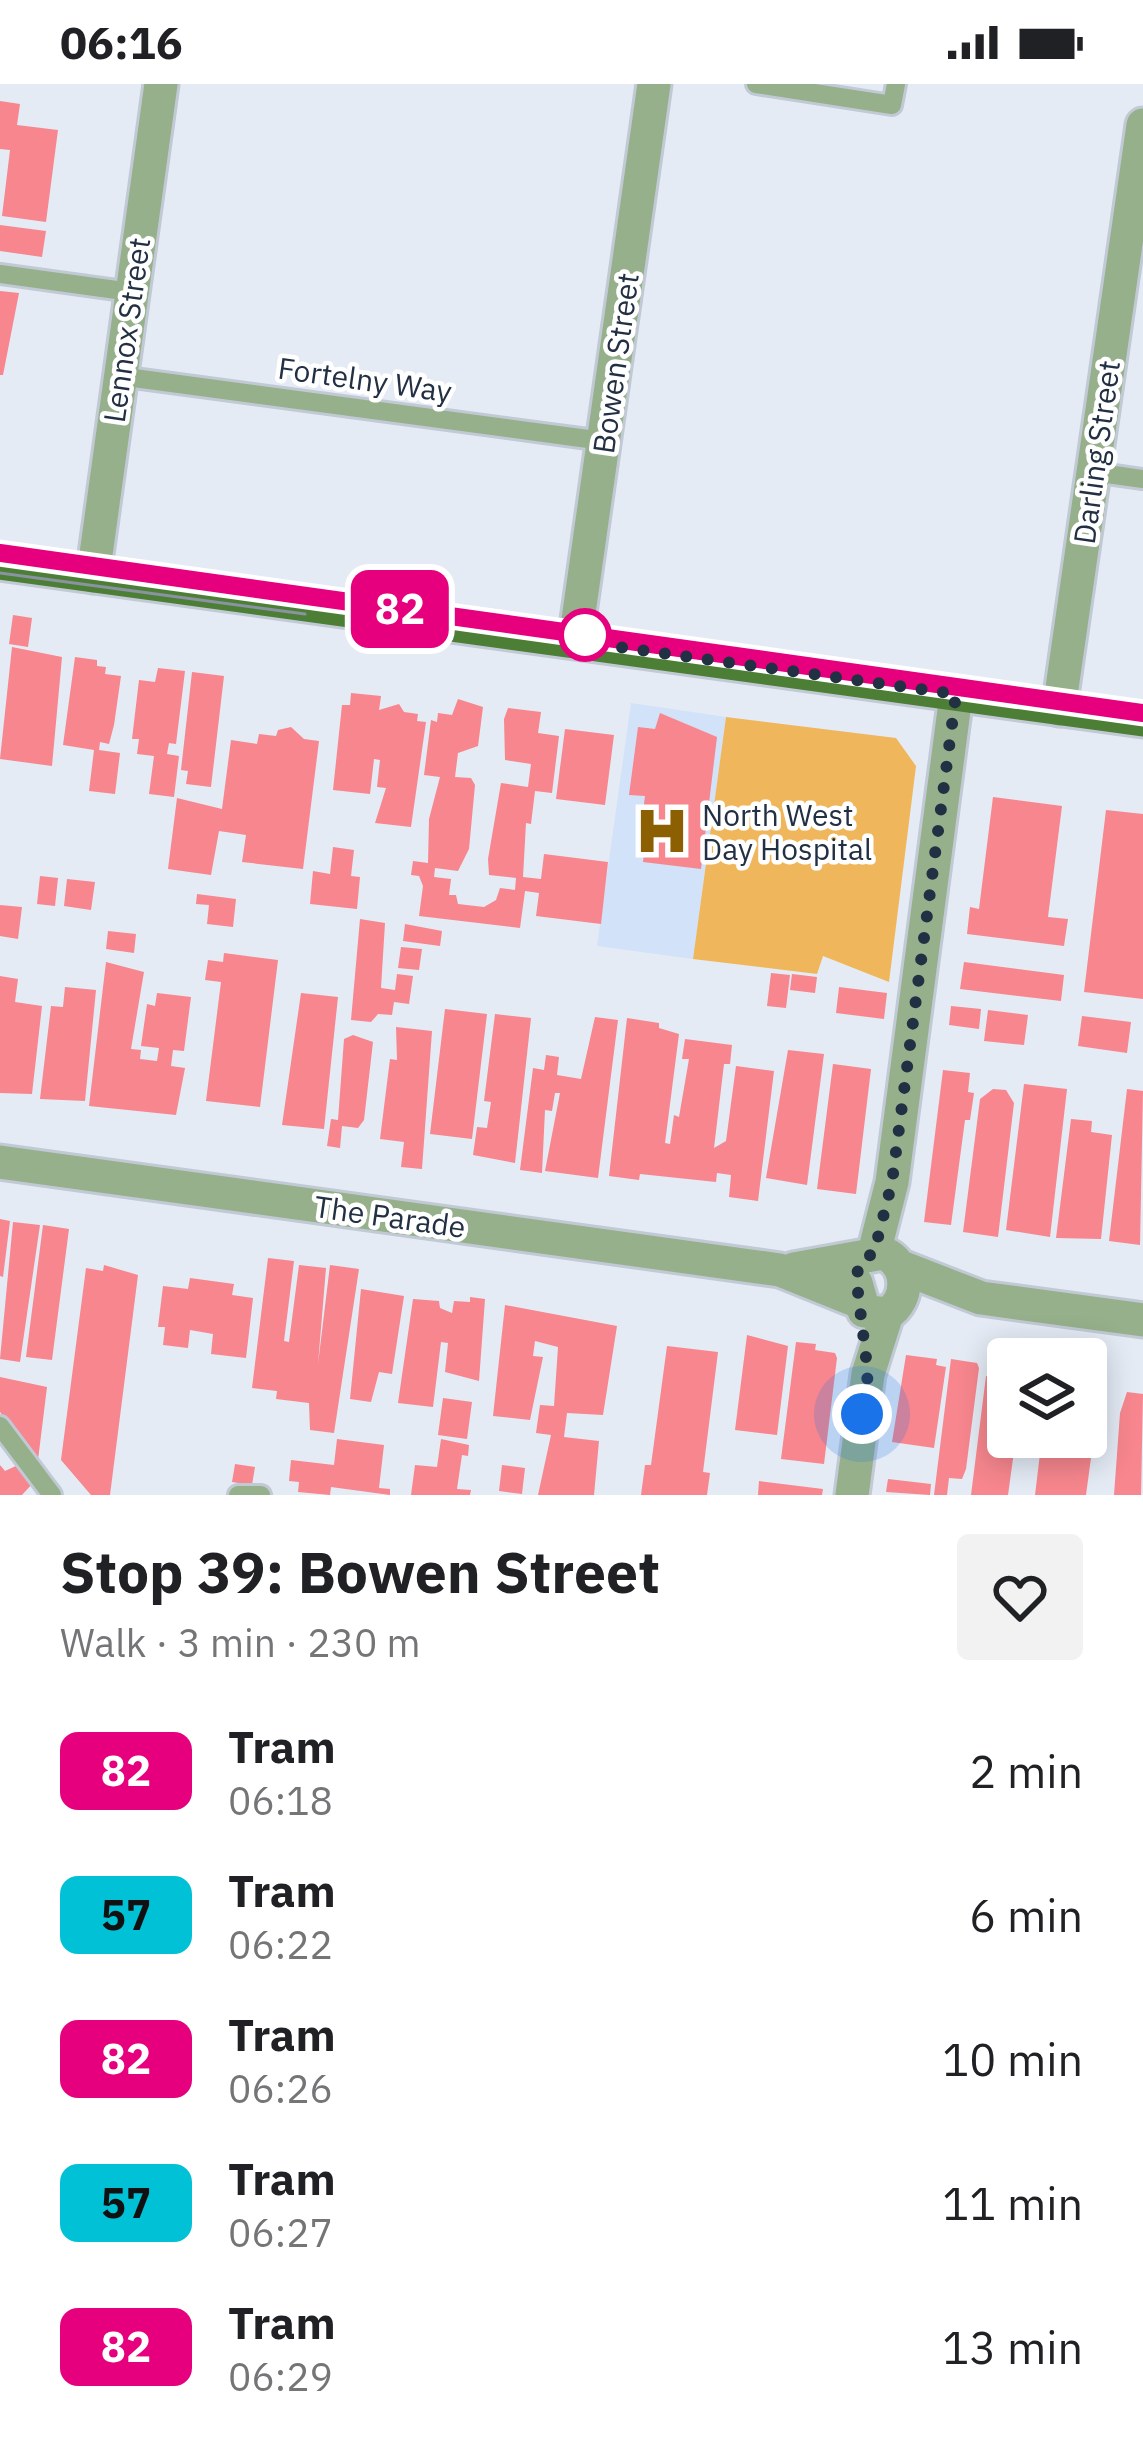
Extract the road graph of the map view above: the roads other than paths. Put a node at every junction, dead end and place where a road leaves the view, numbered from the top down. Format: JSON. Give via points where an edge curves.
{"nodes":[{"id":1,"x":161,"y":84,"type":"edge"},
{"id":2,"x":654,"y":84,"type":"edge"},
{"id":3,"x":756,"y":84,"type":"edge"},
{"id":4,"x":896,"y":84,"type":"edge"},
{"id":5,"x":1143,"y":124,"type":"edge"},
{"id":6,"x":0,"y":274,"type":"edge"},
{"id":7,"x":131,"y":292,"type":"junction"},
{"id":8,"x":119,"y":376,"type":"junction"},
{"id":9,"x":603,"y":441,"type":"junction"},
{"id":10,"x":1093,"y":472,"type":"junction"},
{"id":11,"x":1143,"y":479,"type":"edge"},
{"id":12,"x":0,"y":563,"type":"edge"},
{"id":13,"x":93,"y":576,"type":"junction"},
{"id":14,"x":575,"y":641,"type":"junction"},
{"id":15,"x":956,"y":694,"type":"junction"},
{"id":16,"x":1059,"y":709,"type":"junction"},
{"id":17,"x":1143,"y":720,"type":"edge"},
{"id":18,"x":0,"y":1162,"type":"edge"},
{"id":19,"x":882,"y":1259,"type":"junction"},
{"id":20,"x":780,"y":1270,"type":"junction"},
{"id":21,"x":981,"y":1298,"type":"junction"},
{"id":22,"x":876,"y":1309,"type":"junction"},
{"id":23,"x":1143,"y":1320,"type":"edge"},
{"id":24,"x":0,"y":1426,"type":"edge"},
{"id":25,"x":52,"y":1495,"type":"edge"},
{"id":26,"x":238,"y":1495,"type":"edge"},
{"id":27,"x":261,"y":1495,"type":"edge"},
{"id":28,"x":852,"y":1495,"type":"edge"}],
"edges":[{"from":1,"to":7,"type":"street","name":"Lennox Street"},
{"from":2,"to":9,"type":"street","name":"Bowen Street"},
{"from":3,"to":4,"type":"lane","via":[[892,105]]},
{"from":5,"to":10,"type":"street","name":"Darling Street"},
{"from":6,"to":7,"type":"lane"},
{"from":7,"to":8,"type":"street","name":"Lennox Street"},
{"from":8,"to":9,"type":"lane","name":"Fortelny Way"},
{"from":8,"to":13,"type":"street","name":"Lennox Street"},
{"from":9,"to":14,"type":"street","name":"Bowen Street"},
{"from":10,"to":11,"type":"lane"},
{"from":10,"to":16,"type":"street","name":"Darling Street"},
{"from":12,"to":13,"type":"main road"},
{"from":13,"to":14,"type":"main road"},
{"from":14,"to":15,"type":"main road"},
{"from":15,"to":16,"type":"main road"},
{"from":15,"to":19,"type":"street"},
{"from":16,"to":17,"type":"main road"},
{"from":18,"to":20,"type":"street","name":"The Parade"},
{"from":19,"to":20,"type":"street","name":"The Parade"},
{"from":19,"to":21,"type":"street","name":"The Parade"},
{"from":19,"to":22,"type":"street","via":[[856,1276]]},
{"from":19,"to":22,"type":"street","via":[[904,1287]]},
{"from":20,"to":22,"type":"street","name":"The Parade"},
{"from":21,"to":22,"type":"street","name":"The Parade"},
{"from":21,"to":23,"type":"street","name":"The Parade"},
{"from":22,"to":28,"type":"street"},
{"from":24,"to":25,"type":"lane"},
{"from":26,"to":27,"type":"lane"}]}
